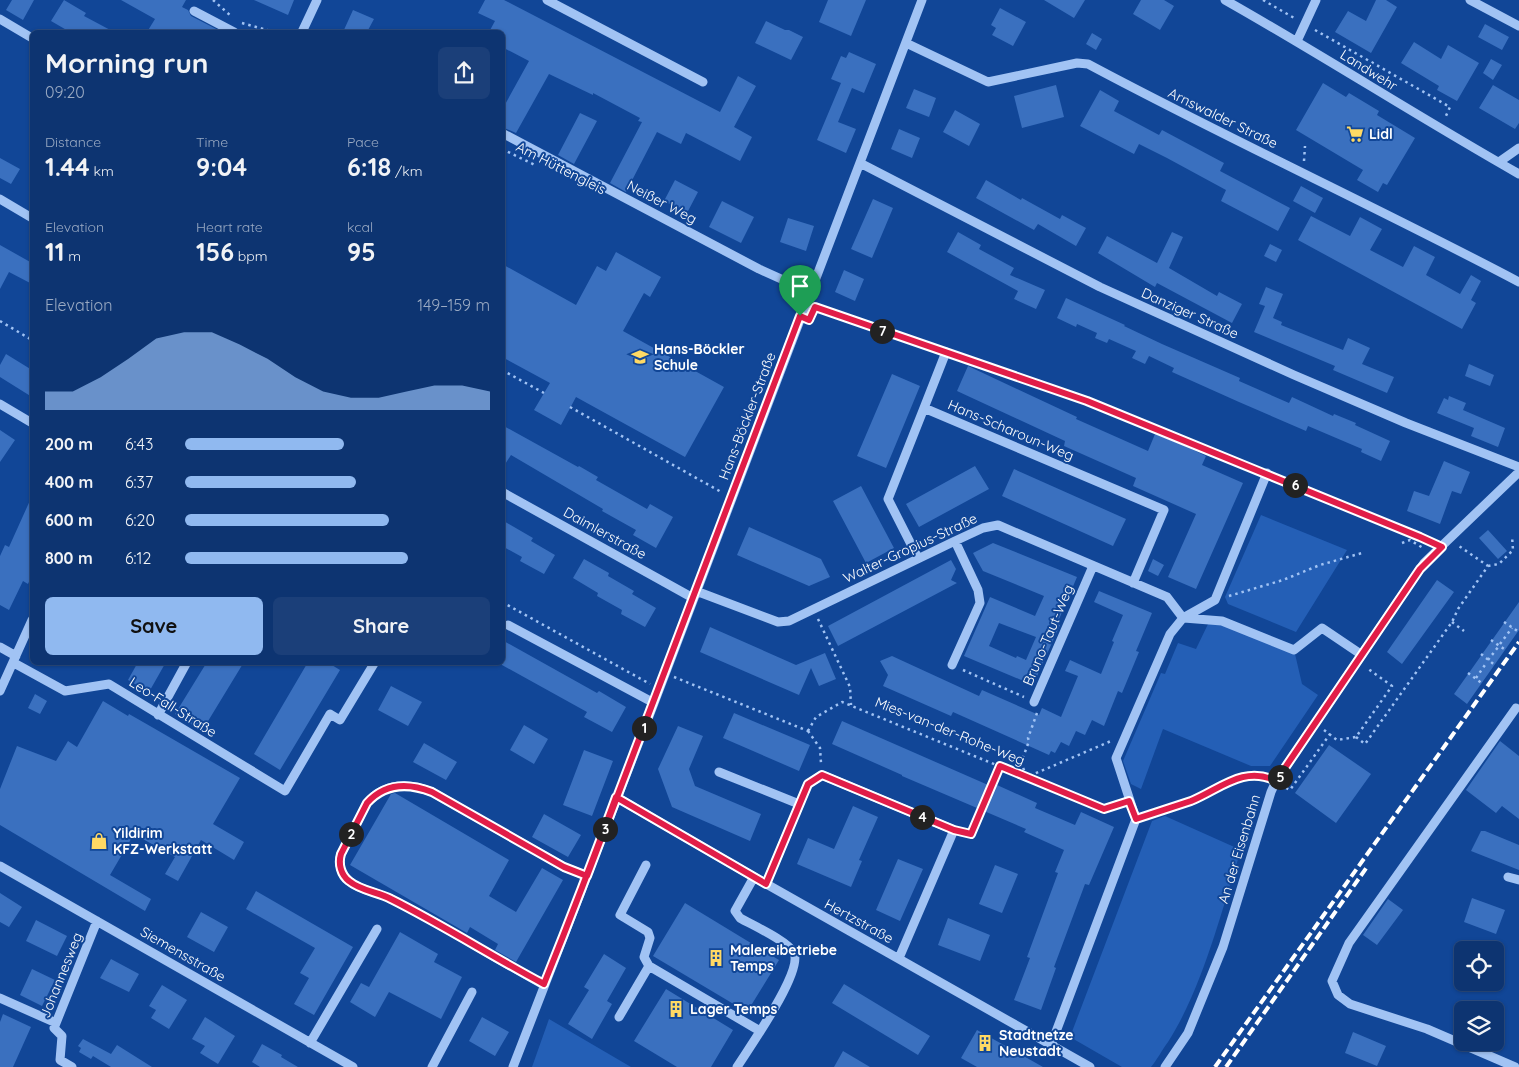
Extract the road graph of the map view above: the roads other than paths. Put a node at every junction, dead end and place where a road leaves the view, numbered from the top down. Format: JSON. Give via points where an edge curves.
{"nodes":[{"id":1,"x":316,"y":0,"type":"edge"},
{"id":2,"x":547,"y":0,"type":"edge"},
{"id":3,"x":922,"y":0,"type":"edge"},
{"id":4,"x":1224,"y":0,"type":"edge"},
{"id":5,"x":1316,"y":0,"type":"edge"},
{"id":6,"x":1470,"y":0,"type":"edge"},
{"id":7,"x":194,"y":11,"type":"dead end"},
{"id":8,"x":0,"y":19,"type":"edge"},
{"id":9,"x":1519,"y":26,"type":"edge"},
{"id":10,"x":230,"y":30,"type":"edge"},
{"id":11,"x":303,"y":30,"type":"edge"},
{"id":12,"x":30,"y":37,"type":"edge"},
{"id":13,"x":1297,"y":41,"type":"junction"},
{"id":14,"x":906,"y":43,"type":"junction"},
{"id":15,"x":703,"y":82,"type":"dead end"},
{"id":16,"x":505,"y":135,"type":"edge"},
{"id":17,"x":1519,"y":148,"type":"edge"},
{"id":18,"x":1499,"y":162,"type":"junction"},
{"id":19,"x":860,"y":163,"type":"junction"},
{"id":20,"x":1519,"y":174,"type":"edge"},
{"id":21,"x":0,"y":199,"type":"edge"},
{"id":22,"x":30,"y":217,"type":"edge"},
{"id":23,"x":1519,"y":282,"type":"edge"},
{"id":24,"x":810,"y":292,"type":"junction"},
{"id":25,"x":946,"y":352,"type":"road end"},
{"id":26,"x":0,"y":404,"type":"edge"},
{"id":27,"x":924,"y":408,"type":"junction"},
{"id":28,"x":30,"y":422,"type":"edge"},
{"id":29,"x":1519,"y":467,"type":"edge"},
{"id":30,"x":1519,"y":472,"type":"edge"},
{"id":31,"x":1267,"y":473,"type":"road end"},
{"id":32,"x":505,"y":494,"type":"edge"},
{"id":33,"x":955,"y":541,"type":"junction"},
{"id":34,"x":918,"y":558,"type":"junction"},
{"id":35,"x":1093,"y":566,"type":"junction"},
{"id":36,"x":1133,"y":583,"type":"junction"},
{"id":37,"x":695,"y":594,"type":"junction"},
{"id":38,"x":1183,"y":618,"type":"junction"},
{"id":39,"x":30,"y":625,"type":"edge"},
{"id":40,"x":508,"y":625,"type":"dead end"},
{"id":41,"x":0,"y":647,"type":"edge"},
{"id":42,"x":1360,"y":658,"type":"junction"},
{"id":43,"x":15,"y":659,"type":"junction"},
{"id":44,"x":185,"y":665,"type":"edge"},
{"id":45,"x":373,"y":665,"type":"edge"},
{"id":46,"x":952,"y":665,"type":"road end"},
{"id":47,"x":0,"y":691,"type":"edge"},
{"id":48,"x":1034,"y":702,"type":"road end"},
{"id":49,"x":654,"y":703,"type":"junction"},
{"id":50,"x":1516,"y":708,"type":"dead end"},
{"id":51,"x":158,"y":715,"type":"junction"},
{"id":52,"x":719,"y":772,"type":"dead end"},
{"id":53,"x":616,"y":797,"type":"junction"},
{"id":54,"x":799,"y":804,"type":"junction"},
{"id":55,"x":646,"y":865,"type":"dead end"},
{"id":56,"x":0,"y":866,"type":"edge"},
{"id":57,"x":587,"y":876,"type":"junction"},
{"id":58,"x":754,"y":877,"type":"junction"},
{"id":59,"x":1508,"y":877,"type":"dead end"},
{"id":60,"x":1519,"y":880,"type":"edge"},
{"id":61,"x":766,"y":884,"type":"junction"},
{"id":62,"x":97,"y":921,"type":"junction"},
{"id":63,"x":377,"y":929,"type":"dead end"},
{"id":64,"x":899,"y":958,"type":"junction"},
{"id":65,"x":649,"y":966,"type":"junction"},
{"id":66,"x":544,"y":984,"type":"junction"},
{"id":67,"x":472,"y":992,"type":"dead end"},
{"id":68,"x":0,"y":998,"type":"edge"},
{"id":69,"x":619,"y":1017,"type":"dead end"},
{"id":70,"x":56,"y":1023,"type":"junction"},
{"id":71,"x":760,"y":1031,"type":"junction"},
{"id":72,"x":310,"y":1042,"type":"junction"},
{"id":73,"x":1051,"y":1045,"type":"junction"},
{"id":74,"x":72,"y":1067,"type":"edge"},
{"id":75,"x":353,"y":1067,"type":"edge"},
{"id":76,"x":432,"y":1067,"type":"edge"},
{"id":77,"x":513,"y":1067,"type":"edge"},
{"id":78,"x":737,"y":1067,"type":"edge"},
{"id":79,"x":1090,"y":1067,"type":"edge"},
{"id":80,"x":1166,"y":1067,"type":"edge"},
{"id":81,"x":1515,"y":1067,"type":"edge"}],
"edges":[{"from":1,"to":11,"type":"street"},
{"from":2,"to":15,"type":"street"},
{"from":3,"to":14,"type":"street","name":"Hans-Böckler-Straße"},
{"from":4,"to":13,"type":"street","name":"Landwehr"},
{"from":5,"to":13,"type":"street"},
{"from":6,"to":9,"type":"street"},
{"from":7,"to":10,"type":"street"},
{"from":8,"to":12,"type":"street"},
{"from":13,"to":18,"type":"street","name":"Landwehr"},
{"from":14,"to":19,"type":"street","name":"Hans-Böckler-Straße"},
{"from":14,"to":23,"type":"street","name":"Arnswalder Straße","via":[[988,82],[1077,63],[1088,64]]},
{"from":16,"to":24,"type":"street","name":"Neißer Weg"},
{"from":17,"to":18,"type":"street"},
{"from":18,"to":20,"type":"street","name":"Landwehr"},
{"from":19,"to":24,"type":"street","name":"Hans-Böckler-Straße"},
{"from":19,"to":29,"type":"street","name":"Danziger Straße","via":[[1108,291],[1398,419]]},
{"from":21,"to":22,"type":"street"},
{"from":24,"to":37,"type":"street","name":"Hans-Böckler-Straße"},
{"from":25,"to":27,"type":"street"},
{"from":26,"to":28,"type":"street"},
{"from":27,"to":34,"type":"street","via":[[888,499]]},
{"from":27,"to":36,"type":"street","name":"Hans-Scharoun-Weg","via":[[1164,510]]},
{"from":30,"to":42,"type":"street","name":"An der Eisenbahn","via":[[1420,569]]},
{"from":31,"to":38,"type":"street","via":[[1215,600]]},
{"from":32,"to":37,"type":"street","name":"Daimlerstraße"},
{"from":33,"to":34,"type":"street","name":"Walter-Gropius-Straße"},
{"from":33,"to":35,"type":"street","name":"Walter-Gropius-Straße","via":[[998,525]]},
{"from":33,"to":46,"type":"street","via":[[978,590],[980,603]]},
{"from":34,"to":37,"type":"street","name":"Walter-Gropius-Straße","via":[[789,621],[778,622]]},
{"from":35,"to":36,"type":"street","name":"Walter-Gropius-Straße"},
{"from":35,"to":48,"type":"street","name":"Bruno-Taut-Weg"},
{"from":36,"to":38,"type":"street","name":"Walter-Gropius-Straße","via":[[1167,597]]},
{"from":37,"to":49,"type":"street","name":"Hans-Böckler-Straße"},
{"from":38,"to":42,"type":"street","via":[[1222,620],[1294,650],[1322,628]]},
{"from":38,"to":73,"type":"street","via":[[1170,634],[1116,758],[1136,819]]},
{"from":39,"to":43,"type":"street"},
{"from":40,"to":49,"type":"street"},
{"from":41,"to":43,"type":"street","name":"Leo-Fall-Straße"},
{"from":42,"to":80,"type":"street","name":"An der Eisenbahn","via":[[1276,781],[1223,947],[1188,1033]]},
{"from":43,"to":47,"type":"street"},
{"from":43,"to":51,"type":"street","name":"Leo-Fall-Straße","via":[[65,691],[110,684]]},
{"from":44,"to":51,"type":"street"},
{"from":45,"to":51,"type":"street","name":"Leo-Fall-Straße","via":[[340,720],[330,714],[285,791]]},
{"from":49,"to":53,"type":"street","name":"Hans-Böckler-Straße"},
{"from":50,"to":81,"type":"street","via":[[1349,943],[1332,981],[1338,995],[1350,1004],[1428,1029]]},
{"from":52,"to":54,"type":"street"},
{"from":53,"to":57,"type":"street","name":"Hans-Böckler-Straße"},
{"from":53,"to":58,"type":"street","name":"Hertzstraße"},
{"from":54,"to":61,"type":"street"},
{"from":54,"to":64,"type":"street","via":[[808,784],[822,775],[954,830]]},
{"from":55,"to":65,"type":"street","via":[[620,915],[648,932],[650,938],[644,957]]},
{"from":56,"to":62,"type":"street","name":"Siemensstraße"},
{"from":57,"to":66,"type":"street","name":"Hans-Böckler-Straße"},
{"from":57,"to":66,"type":"street","via":[[564,867],[432,792],[408,785],[387,788],[367,803],[341,854],[340,868],[349,881],[390,898]]},
{"from":58,"to":61,"type":"street","name":"Hertzstraße"},
{"from":58,"to":71,"type":"street","via":[[736,911],[740,918],[787,945],[796,961],[785,991]]},
{"from":59,"to":60,"type":"street"},
{"from":61,"to":64,"type":"street","name":"Hertzstraße"},
{"from":62,"to":70,"type":"street","name":"Johannesweg"},
{"from":62,"to":72,"type":"street","name":"Siemensstraße"},
{"from":63,"to":72,"type":"street"},
{"from":64,"to":73,"type":"street","name":"Hertzstraße"},
{"from":65,"to":69,"type":"street"},
{"from":65,"to":71,"type":"street"},
{"from":66,"to":77,"type":"street","name":"Hans-Böckler-Straße"},
{"from":67,"to":76,"type":"street"},
{"from":68,"to":70,"type":"street"},
{"from":70,"to":74,"type":"street","name":"Johannesweg","via":[[54,1028],[62,1036],[60,1060]]},
{"from":71,"to":78,"type":"street"},
{"from":72,"to":75,"type":"street","name":"Siemensstraße"},
{"from":73,"to":79,"type":"street","name":"Hertzstraße"}]}
